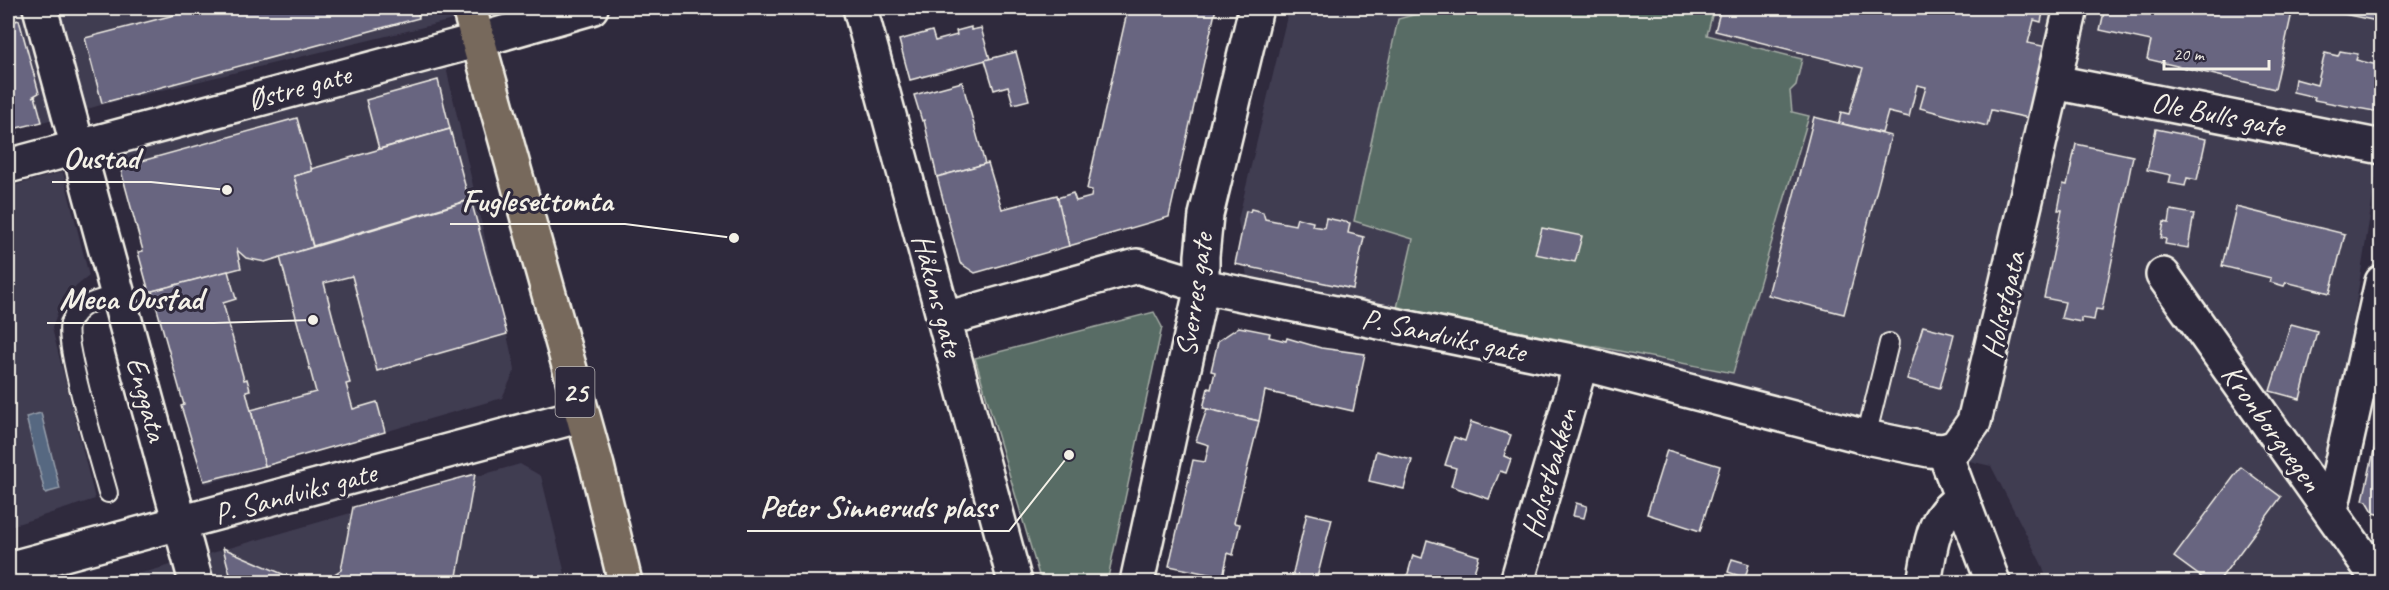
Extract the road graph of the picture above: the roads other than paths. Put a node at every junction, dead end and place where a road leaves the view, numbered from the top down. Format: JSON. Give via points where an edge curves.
{"nodes":[{"id":1,"x":40,"y":8,"type":"edge"},
{"id":2,"x":469,"y":8,"type":"edge"},
{"id":3,"x":591,"y":8,"type":"edge"},
{"id":4,"x":860,"y":8,"type":"edge"},
{"id":5,"x":1256,"y":8,"type":"edge"},
{"id":6,"x":2071,"y":8,"type":"edge"},
{"id":7,"x":479,"y":40,"type":"junction"},
{"id":8,"x":2054,"y":82,"type":"junction"},
{"id":9,"x":79,"y":147,"type":"junction"},
{"id":10,"x":2382,"y":147,"type":"edge"},
{"id":11,"x":8,"y":166,"type":"edge"},
{"id":12,"x":2163,"y":275,"type":"dead end"},
{"id":13,"x":2382,"y":282,"type":"edge"},
{"id":14,"x":1202,"y":286,"type":"junction"},
{"id":15,"x":119,"y":294,"type":"junction"},
{"id":16,"x":945,"y":319,"type":"junction"},
{"id":17,"x":1888,"y":344,"type":"dead end"},
{"id":18,"x":1581,"y":363,"type":"junction"},
{"id":19,"x":582,"y":415,"type":"junction"},
{"id":20,"x":1866,"y":437,"type":"junction"},
{"id":21,"x":1944,"y":451,"type":"junction"},
{"id":22,"x":108,"y":493,"type":"dead end"},
{"id":23,"x":1962,"y":499,"type":"junction"},
{"id":24,"x":2331,"y":510,"type":"junction"},
{"id":25,"x":181,"y":524,"type":"junction"},
{"id":26,"x":8,"y":569,"type":"edge"},
{"id":27,"x":196,"y":582,"type":"edge"},
{"id":28,"x":625,"y":582,"type":"edge"},
{"id":29,"x":1015,"y":582,"type":"edge"},
{"id":30,"x":1137,"y":582,"type":"edge"},
{"id":31,"x":1517,"y":582,"type":"edge"},
{"id":32,"x":1924,"y":582,"type":"edge"},
{"id":33,"x":1993,"y":582,"type":"edge"},
{"id":34,"x":2380,"y":582,"type":"edge"}],
"edges":[{"from":1,"to":9,"type":"street","name":"Enggata"},
{"from":2,"to":7,"type":"highway","number":"25"},
{"from":3,"to":7,"type":"street","name":"Østre gate"},
{"from":4,"to":16,"type":"street","name":"Håkons gate"},
{"from":5,"to":14,"type":"street","name":"Sverres gate","via":[[1206,215]]},
{"from":6,"to":8,"type":"street","name":"Holsetgata"},
{"from":7,"to":9,"type":"street","name":"Østre gate"},
{"from":7,"to":19,"type":"highway","number":"25"},
{"from":8,"to":10,"type":"street","name":"Ole Bulls gate"},
{"from":8,"to":21,"type":"street","name":"Holsetgata","via":[[1974,422],[1956,447]]},
{"from":9,"to":11,"type":"street","name":"Østre gate"},
{"from":9,"to":15,"type":"street","name":"Enggata"},
{"from":12,"to":24,"type":"street","name":"Kronborgvegen"},
{"from":13,"to":24,"type":"street"},
{"from":14,"to":16,"type":"street","name":"P. Sandviks gate","via":[[1137,266]]},
{"from":14,"to":18,"type":"street","name":"P. Sandviks gate"},
{"from":14,"to":30,"type":"street","name":"Sverres gate"},
{"from":15,"to":22,"type":"lane","via":[[81,306],[69,325],[71,350]]},
{"from":15,"to":25,"type":"street","name":"Enggata"},
{"from":16,"to":29,"type":"street","name":"Håkons gate"},
{"from":17,"to":20,"type":"lane"},
{"from":18,"to":20,"type":"street","name":"P. Sandviks gate"},
{"from":18,"to":31,"type":"street","name":"Holsetbakken"},
{"from":19,"to":25,"type":"street","name":"P. Sandviks gate"},
{"from":19,"to":28,"type":"highway","number":"25"},
{"from":20,"to":21,"type":"street","name":"P. Sandviks gate"},
{"from":21,"to":23,"type":"street"},
{"from":23,"to":32,"type":"street","via":[[1938,519]]},
{"from":23,"to":33,"type":"street"},
{"from":24,"to":34,"type":"street","name":"Kronborgvegen"},
{"from":25,"to":26,"type":"street","name":"P. Sandviks gate"},
{"from":25,"to":27,"type":"street","name":"Enggata"}]}
